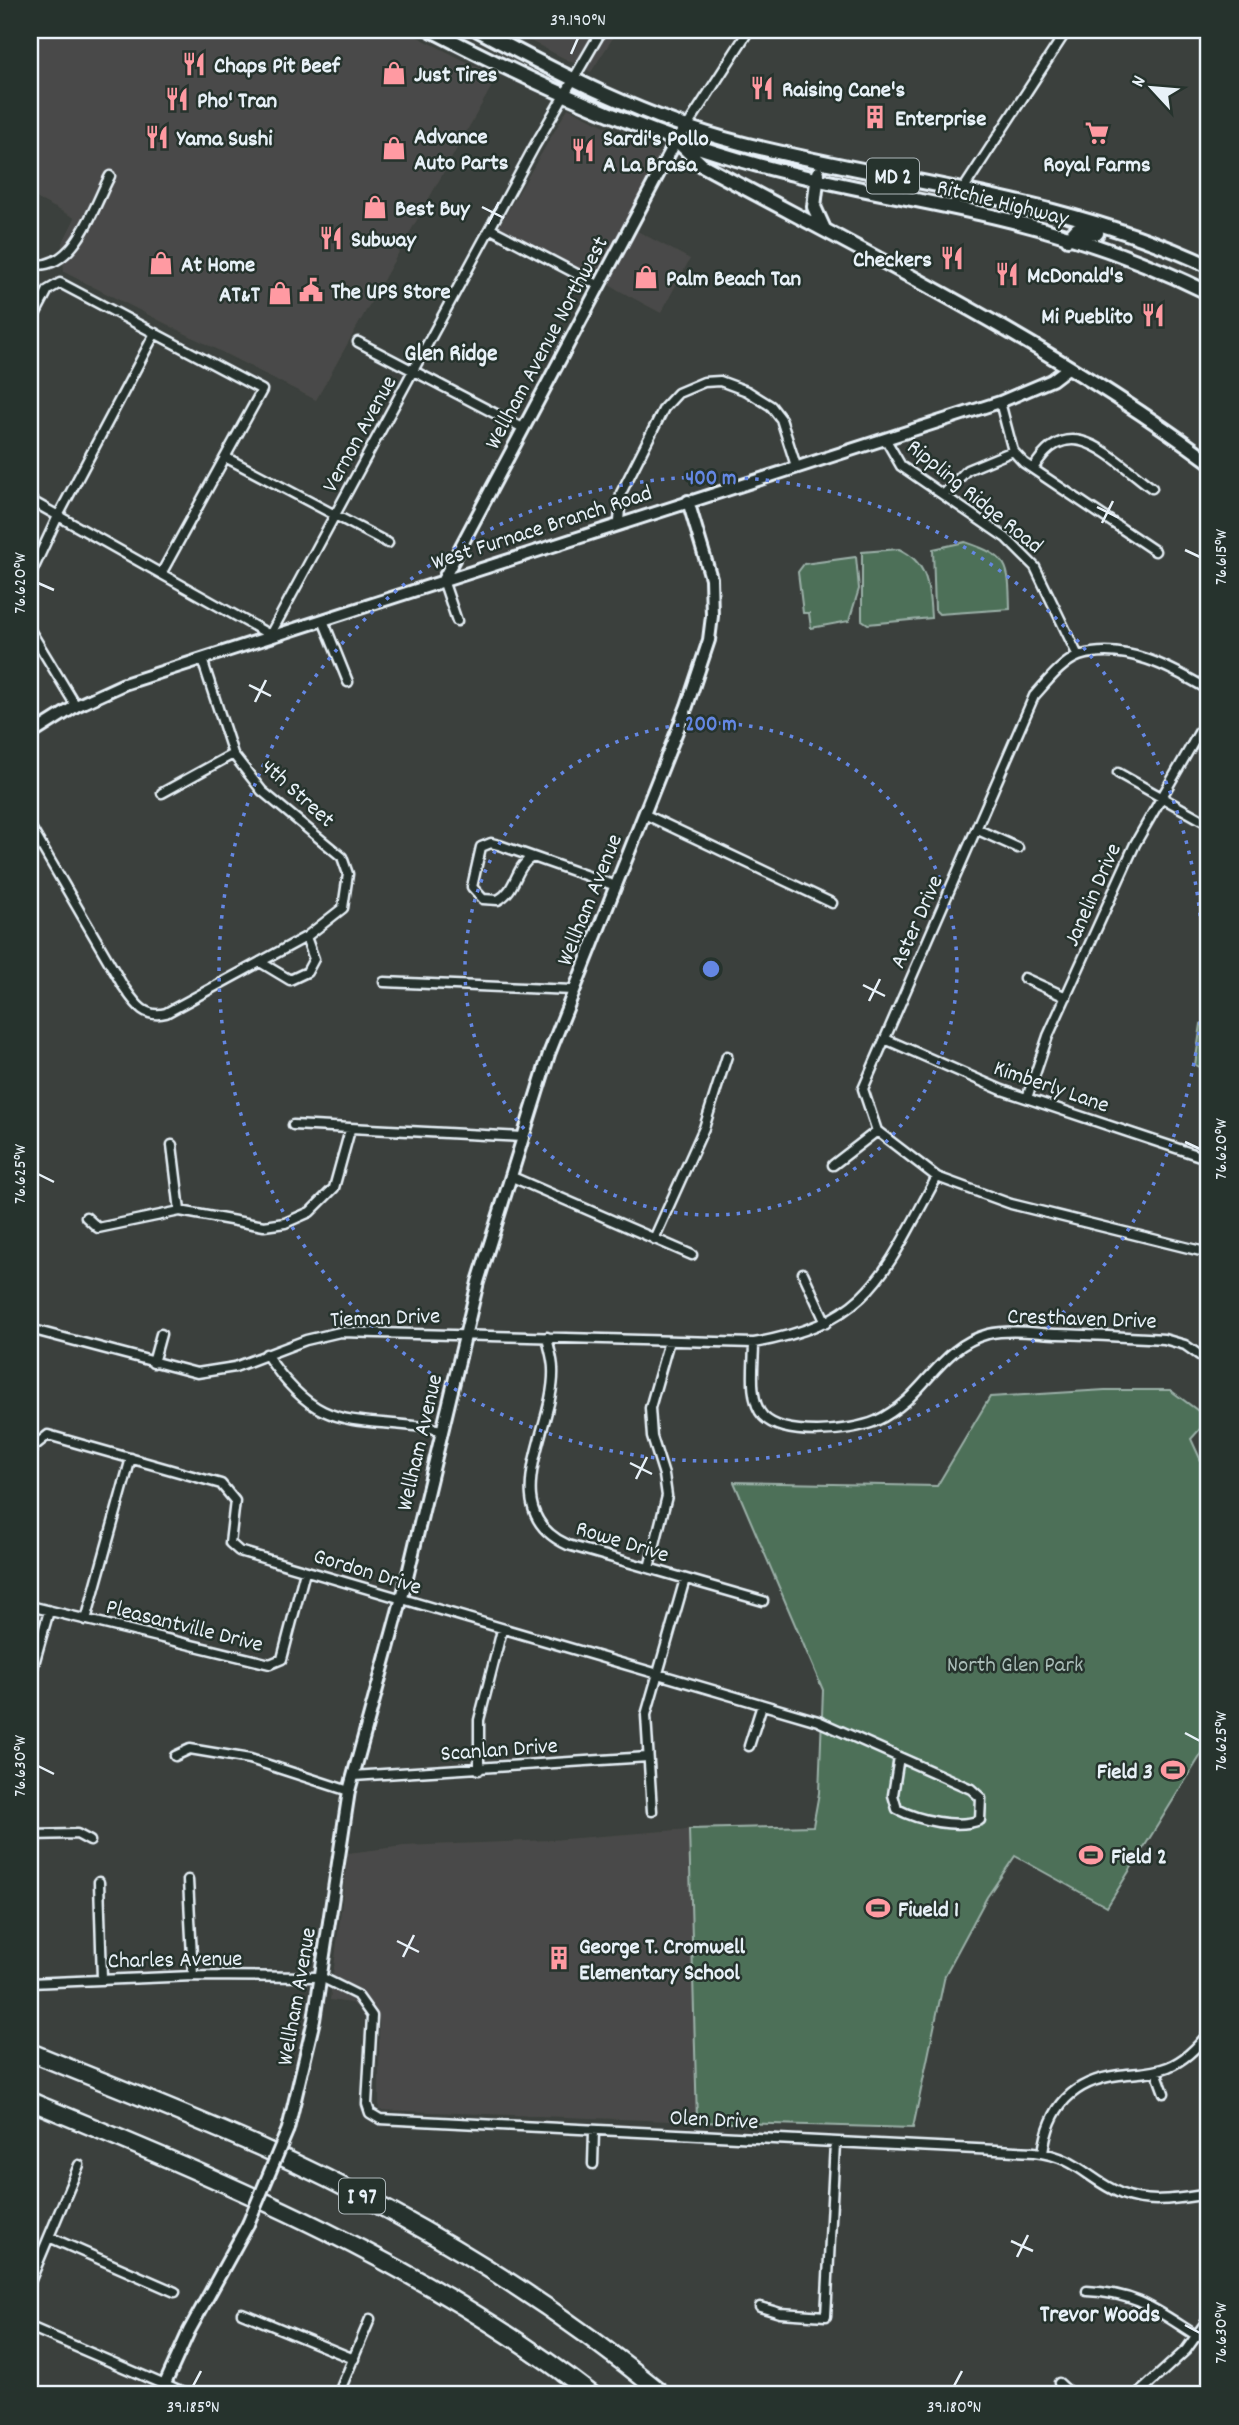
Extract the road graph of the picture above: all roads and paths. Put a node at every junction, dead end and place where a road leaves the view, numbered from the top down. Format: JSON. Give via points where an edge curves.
{"nodes":[{"id":1,"x":431,"y":30,"type":"edge"},
{"id":2,"x":478,"y":30,"type":"edge"},
{"id":3,"x":602,"y":30,"type":"edge"},
{"id":4,"x":749,"y":30,"type":"edge"},
{"id":5,"x":1067,"y":30,"type":"edge"},
{"id":6,"x":571,"y":80,"type":"junction"},
{"id":7,"x":563,"y":95,"type":"junction"},
{"id":8,"x":688,"y":125,"type":"junction"},
{"id":9,"x":676,"y":141,"type":"junction"},
{"id":10,"x":821,"y":162,"type":"junction"},
{"id":11,"x":110,"y":176,"type":"dead end"},
{"id":12,"x":817,"y":180,"type":"junction"},
{"id":13,"x":965,"y":190,"type":"junction"},
{"id":14,"x":951,"y":208,"type":"junction"},
{"id":15,"x":1066,"y":214,"type":"junction"},
{"id":16,"x":1002,"y":219,"type":"junction"},
{"id":17,"x":491,"y":229,"type":"junction"},
{"id":18,"x":825,"y":229,"type":"junction"},
{"id":19,"x":1121,"y":233,"type":"junction"},
{"id":20,"x":1068,"y":239,"type":"junction"},
{"id":21,"x":30,"y":264,"type":"edge"},
{"id":22,"x":1209,"y":266,"type":"edge"},
{"id":23,"x":598,"y":285,"type":"junction"},
{"id":24,"x":1209,"y":293,"type":"edge"},
{"id":25,"x":30,"y":324,"type":"edge"},
{"id":26,"x":155,"y":333,"type":"junction"},
{"id":27,"x":358,"y":342,"type":"dead end"},
{"id":28,"x":1069,"y":367,"type":"junction"},
{"id":29,"x":414,"y":371,"type":"junction"},
{"id":30,"x":1000,"y":402,"type":"junction"},
{"id":31,"x":523,"y":428,"type":"junction"},
{"id":32,"x":886,"y":440,"type":"junction"},
{"id":33,"x":1013,"y":451,"type":"junction"},
{"id":34,"x":225,"y":457,"type":"junction"},
{"id":35,"x":1209,"y":461,"type":"edge"},
{"id":36,"x":796,"y":466,"type":"junction"},
{"id":37,"x":1033,"y":469,"type":"junction"},
{"id":38,"x":1152,"y":488,"type":"dead end"},
{"id":39,"x":944,"y":494,"type":"junction"},
{"id":40,"x":30,"y":500,"type":"edge"},
{"id":41,"x":688,"y":501,"type":"junction"},
{"id":42,"x":335,"y":515,"type":"junction"},
{"id":43,"x":58,"y":516,"type":"junction"},
{"id":44,"x":619,"y":522,"type":"junction"},
{"id":45,"x":388,"y":543,"type":"dead end"},
{"id":46,"x":1155,"y":551,"type":"dead end"},
{"id":47,"x":162,"y":572,"type":"junction"},
{"id":48,"x":30,"y":576,"type":"edge"},
{"id":49,"x":443,"y":580,"type":"junction"},
{"id":50,"x":323,"y":620,"type":"junction"},
{"id":51,"x":457,"y":621,"type":"dead end"},
{"id":52,"x":30,"y":630,"type":"edge"},
{"id":53,"x":270,"y":635,"type":"junction"},
{"id":54,"x":1078,"y":656,"type":"junction"},
{"id":55,"x":202,"y":659,"type":"junction"},
{"id":56,"x":348,"y":682,"type":"dead end"},
{"id":57,"x":1209,"y":690,"type":"edge"},
{"id":58,"x":76,"y":706,"type":"junction"},
{"id":59,"x":1209,"y":715,"type":"edge"},
{"id":60,"x":30,"y":734,"type":"edge"},
{"id":61,"x":233,"y":754,"type":"junction"},
{"id":62,"x":1118,"y":773,"type":"dead end"},
{"id":63,"x":162,"y":793,"type":"dead end"},
{"id":64,"x":1160,"y":797,"type":"junction"},
{"id":65,"x":644,"y":814,"type":"junction"},
{"id":66,"x":1209,"y":824,"type":"edge"},
{"id":67,"x":30,"y":826,"type":"edge"},
{"id":68,"x":976,"y":829,"type":"junction"},
{"id":69,"x":1018,"y":848,"type":"dead end"},
{"id":70,"x":532,"y":857,"type":"junction"},
{"id":71,"x":616,"y":886,"type":"junction"},
{"id":72,"x":832,"y":903,"type":"dead end"},
{"id":73,"x":306,"y":937,"type":"junction"},
{"id":74,"x":260,"y":962,"type":"junction"},
{"id":75,"x":1024,"y":978,"type":"dead end"},
{"id":76,"x":383,"y":982,"type":"dead end"},
{"id":77,"x":573,"y":990,"type":"junction"},
{"id":78,"x":1066,"y":997,"type":"junction"},
{"id":79,"x":885,"y":1039,"type":"junction"},
{"id":80,"x":727,"y":1056,"type":"dead end"},
{"id":81,"x":1027,"y":1098,"type":"junction"},
{"id":82,"x":293,"y":1125,"type":"dead end"},
{"id":83,"x":350,"y":1130,"type":"junction"},
{"id":84,"x":877,"y":1131,"type":"junction"},
{"id":85,"x":522,"y":1137,"type":"junction"},
{"id":86,"x":172,"y":1145,"type":"dead end"},
{"id":87,"x":1209,"y":1159,"type":"edge"},
{"id":88,"x":833,"y":1166,"type":"dead end"},
{"id":89,"x":510,"y":1176,"type":"junction"},
{"id":90,"x":937,"y":1177,"type":"junction"},
{"id":91,"x":180,"y":1211,"type":"junction"},
{"id":92,"x":86,"y":1217,"type":"dead end"},
{"id":93,"x":654,"y":1239,"type":"junction"},
{"id":94,"x":1209,"y":1252,"type":"edge"},
{"id":95,"x":692,"y":1255,"type":"dead end"},
{"id":96,"x":803,"y":1273,"type":"dead end"},
{"id":97,"x":826,"y":1323,"type":"junction"},
{"id":98,"x":30,"y":1329,"type":"edge"},
{"id":99,"x":160,"y":1334,"type":"dead end"},
{"id":100,"x":465,"y":1334,"type":"junction"},
{"id":101,"x":547,"y":1337,"type":"junction"},
{"id":102,"x":669,"y":1341,"type":"junction"},
{"id":103,"x":754,"y":1343,"type":"junction"},
{"id":104,"x":266,"y":1354,"type":"junction"},
{"id":105,"x":1209,"y":1362,"type":"edge"},
{"id":106,"x":153,"y":1363,"type":"junction"},
{"id":107,"x":442,"y":1430,"type":"junction"},
{"id":108,"x":30,"y":1456,"type":"edge"},
{"id":109,"x":131,"y":1458,"type":"junction"},
{"id":110,"x":649,"y":1568,"type":"junction"},
{"id":111,"x":305,"y":1571,"type":"junction"},
{"id":112,"x":685,"y":1579,"type":"junction"},
{"id":113,"x":401,"y":1600,"type":"junction"},
{"id":114,"x":763,"y":1601,"type":"dead end"},
{"id":115,"x":30,"y":1606,"type":"edge"},
{"id":116,"x":49,"y":1611,"type":"junction"},
{"id":117,"x":86,"y":1620,"type":"junction"},
{"id":118,"x":502,"y":1630,"type":"junction"},
{"id":119,"x":656,"y":1674,"type":"junction"},
{"id":120,"x":30,"y":1678,"type":"edge"},
{"id":121,"x":762,"y":1705,"type":"junction"},
{"id":122,"x":749,"y":1746,"type":"dead end"},
{"id":123,"x":175,"y":1756,"type":"dead end"},
{"id":124,"x":648,"y":1757,"type":"junction"},
{"id":125,"x":899,"y":1758,"type":"junction"},
{"id":126,"x":480,"y":1770,"type":"junction"},
{"id":127,"x":352,"y":1776,"type":"junction"},
{"id":128,"x":349,"y":1791,"type":"junction"},
{"id":129,"x":652,"y":1811,"type":"dead end"},
{"id":130,"x":30,"y":1835,"type":"edge"},
{"id":131,"x":90,"y":1841,"type":"dead end"},
{"id":132,"x":188,"y":1880,"type":"dead end"},
{"id":133,"x":99,"y":1882,"type":"dead end"},
{"id":134,"x":193,"y":1976,"type":"junction"},
{"id":135,"x":321,"y":1977,"type":"junction"},
{"id":136,"x":103,"y":1978,"type":"junction"},
{"id":137,"x":30,"y":1983,"type":"edge"},
{"id":138,"x":1209,"y":2032,"type":"edge"},
{"id":139,"x":30,"y":2052,"type":"edge"},
{"id":140,"x":1156,"y":2071,"type":"junction"},
{"id":141,"x":1164,"y":2093,"type":"dead end"},
{"id":142,"x":30,"y":2101,"type":"edge"},
{"id":143,"x":594,"y":2131,"type":"junction"},
{"id":144,"x":835,"y":2143,"type":"junction"},
{"id":145,"x":1043,"y":2153,"type":"junction"},
{"id":146,"x":593,"y":2164,"type":"dead end"},
{"id":147,"x":79,"y":2165,"type":"dead end"},
{"id":148,"x":1209,"y":2194,"type":"edge"},
{"id":149,"x":49,"y":2237,"type":"junction"},
{"id":150,"x":30,"y":2282,"type":"edge"},
{"id":151,"x":1087,"y":2291,"type":"dead end"},
{"id":152,"x":175,"y":2292,"type":"dead end"},
{"id":153,"x":760,"y":2307,"type":"dead end"},
{"id":154,"x":242,"y":2313,"type":"dead end"},
{"id":155,"x":1209,"y":2318,"type":"edge"},
{"id":156,"x":370,"y":2319,"type":"dead end"},
{"id":157,"x":30,"y":2327,"type":"edge"},
{"id":158,"x":1197,"y":2336,"type":"junction"},
{"id":159,"x":354,"y":2359,"type":"junction"},
{"id":160,"x":1059,"y":2383,"type":"dead end"},
{"id":161,"x":162,"y":2390,"type":"edge"},
{"id":162,"x":188,"y":2395,"type":"edge"},
{"id":163,"x":338,"y":2395,"type":"edge"},
{"id":164,"x":593,"y":2395,"type":"edge"},
{"id":165,"x":664,"y":2395,"type":"edge"},
{"id":166,"x":1072,"y":2395,"type":"edge"},
{"id":167,"x":1137,"y":2395,"type":"edge"}],
"edges":[{"from":1,"to":7,"type":"main road","name":"Ritchie Highway","number":"MD 2"},
{"from":2,"to":6,"type":"main road","name":"Ritchie Highway","number":"MD 2"},
{"from":3,"to":6,"type":"street","name":"Vernon Avenue"},
{"from":4,"to":8,"type":"street"},
{"from":5,"to":13,"type":"street"},
{"from":6,"to":7,"type":"street","name":"Vernon Avenue"},
{"from":6,"to":8,"type":"main road","name":"Ritchie Highway","number":"MD 2"},
{"from":7,"to":9,"type":"main road","name":"Ritchie Highway","number":"MD 2"},
{"from":7,"to":17,"type":"street","name":"Vernon Avenue"},
{"from":8,"to":9,"type":"street","name":"Wellham Avenue Northwest"},
{"from":8,"to":10,"type":"main road","name":"Ritchie Highway","number":"MD 2"},
{"from":9,"to":12,"type":"main road","name":"Ritchie Highway","number":"MD 2"},
{"from":9,"to":18,"type":"main road","via":[[702,165]]},
{"from":9,"to":23,"type":"street","name":"Wellham Avenue Northwest"},
{"from":10,"to":12,"type":"main road"},
{"from":10,"to":13,"type":"main road","name":"Ritchie Highway","number":"MD 2"},
{"from":11,"to":21,"type":"street","via":[[67,253],[48,264]]},
{"from":12,"to":14,"type":"main road","name":"Ritchie Highway","number":"MD 2"},
{"from":12,"to":18,"type":"main road","via":[[814,207]]},
{"from":13,"to":14,"type":"street"},
{"from":13,"to":15,"type":"main road","name":"Ritchie Highway","number":"MD 2"},
{"from":14,"to":16,"type":"main road","name":"Ritchie Highway","number":"MD 2"},
{"from":15,"to":16,"type":"main road","via":[[1052,227]]},
{"from":15,"to":19,"type":"main road","name":"Ritchie Highway","number":"MD 2"},
{"from":16,"to":20,"type":"main road","name":"Ritchie Highway","number":"MD 2"},
{"from":17,"to":23,"type":"street"},
{"from":17,"to":29,"type":"street","name":"Vernon Avenue"},
{"from":18,"to":28,"type":"main road"},
{"from":19,"to":20,"type":"main road","via":[[1077,229]]},
{"from":19,"to":22,"type":"main road","name":"Ritchie Highway","number":"MD 2"},
{"from":20,"to":24,"type":"main road","name":"Ritchie Highway","number":"MD 2"},
{"from":23,"to":31,"type":"street","name":"Wellham Avenue Northwest"},
{"from":25,"to":26,"type":"street","via":[[48,290],[63,285]]},
{"from":26,"to":34,"type":"street","via":[[262,390]]},
{"from":26,"to":43,"type":"street"},
{"from":27,"to":29,"type":"street"},
{"from":28,"to":30,"type":"street","name":"West Furnace Branch Road","via":[[1052,380]]},
{"from":28,"to":35,"type":"main road"},
{"from":29,"to":31,"type":"street"},
{"from":29,"to":42,"type":"street","name":"Vernon Avenue"},
{"from":30,"to":32,"type":"street","name":"West Furnace Branch Road"},
{"from":30,"to":33,"type":"street"},
{"from":31,"to":49,"type":"street","name":"Wellham Avenue Northwest"},
{"from":32,"to":36,"type":"street","name":"West Furnace Branch Road"},
{"from":32,"to":39,"type":"street","name":"Rippling Ridge Road","via":[[901,466]]},
{"from":33,"to":37,"type":"street"},
{"from":33,"to":39,"type":"street","via":[[967,470]]},
{"from":34,"to":42,"type":"street"},
{"from":34,"to":47,"type":"street"},
{"from":36,"to":41,"type":"street","name":"West Furnace Branch Road"},
{"from":36,"to":44,"type":"street","via":[[781,419],[771,406],[720,381],[704,382],[678,393],[664,408],[621,493]]},
{"from":37,"to":38,"type":"street","via":[[1053,444],[1074,438]]},
{"from":37,"to":46,"type":"street"},
{"from":39,"to":54,"type":"street","name":"Rippling Ridge Road","via":[[1006,538],[1035,567]]},
{"from":40,"to":43,"type":"street"},
{"from":41,"to":44,"type":"street","name":"West Furnace Branch Road"},
{"from":41,"to":65,"type":"street","name":"Wellham Avenue","via":[[711,578],[712,616],[702,665]]},
{"from":42,"to":45,"type":"street"},
{"from":42,"to":53,"type":"street","name":"Vernon Avenue"},
{"from":43,"to":47,"type":"street"},
{"from":43,"to":48,"type":"street"},
{"from":44,"to":49,"type":"street","name":"West Furnace Branch Road"},
{"from":47,"to":53,"type":"street"},
{"from":49,"to":50,"type":"street","name":"West Furnace Branch Road"},
{"from":49,"to":51,"type":"street"},
{"from":50,"to":53,"type":"street","name":"West Furnace Branch Road"},
{"from":50,"to":56,"type":"street"},
{"from":52,"to":58,"type":"street"},
{"from":53,"to":55,"type":"street","name":"West Furnace Branch Road"},
{"from":54,"to":57,"type":"street","via":[[1106,653],[1161,663]]},
{"from":54,"to":68,"type":"street","name":"Aster Drive","via":[[1034,696]]},
{"from":55,"to":58,"type":"street","name":"West Furnace Branch Road","via":[[124,684]]},
{"from":55,"to":61,"type":"street","name":"4th Street"},
{"from":58,"to":60,"type":"street","name":"West Furnace Branch Road"},
{"from":59,"to":64,"type":"street","name":"Janelin Drive"},
{"from":61,"to":63,"type":"street"},
{"from":61,"to":73,"type":"street","name":"4th Street","via":[[262,791],[342,857],[348,874],[343,908]]},
{"from":62,"to":64,"type":"street"},
{"from":64,"to":66,"type":"street"},
{"from":64,"to":78,"type":"street","name":"Janelin Drive"},
{"from":65,"to":71,"type":"street","name":"Wellham Avenue"},
{"from":65,"to":72,"type":"street"},
{"from":67,"to":74,"type":"street","name":"4th Street","via":[[137,1006],[152,1015],[166,1013]]},
{"from":68,"to":69,"type":"street"},
{"from":68,"to":79,"type":"street","name":"Aster Drive"},
{"from":70,"to":70,"type":"street","via":[[486,845],[477,855],[471,887],[483,899],[498,900],[511,891],[520,867]]},
{"from":70,"to":71,"type":"street"},
{"from":71,"to":77,"type":"street","name":"Wellham Avenue"},
{"from":73,"to":74,"type":"street","name":"4th Street"},
{"from":73,"to":74,"type":"street","via":[[314,959],[307,972],[290,980]]},
{"from":75,"to":78,"type":"street"},
{"from":76,"to":77,"type":"street"},
{"from":77,"to":85,"type":"street","name":"Wellham Avenue"},
{"from":78,"to":81,"type":"street","name":"Janelin Drive"},
{"from":79,"to":81,"type":"street","name":"Kimberly Lane"},
{"from":79,"to":84,"type":"street","name":"Aster Drive","via":[[863,1089]]},
{"from":80,"to":93,"type":"street","via":[[704,1128]]},
{"from":81,"to":87,"type":"street","name":"Kimberly Lane"},
{"from":82,"to":83,"type":"street"},
{"from":83,"to":85,"type":"street"},
{"from":83,"to":91,"type":"street","via":[[334,1188],[310,1212],[264,1226]]},
{"from":84,"to":88,"type":"street"},
{"from":84,"to":90,"type":"street"},
{"from":85,"to":89,"type":"street","name":"Wellham Avenue"},
{"from":86,"to":91,"type":"street"},
{"from":89,"to":93,"type":"street"},
{"from":89,"to":100,"type":"street","name":"Wellham Avenue"},
{"from":90,"to":94,"type":"street","via":[[1011,1204]]},
{"from":90,"to":97,"type":"street","name":"Tieman Drive","via":[[884,1272],[865,1296]]},
{"from":91,"to":92,"type":"street","via":[[97,1228]]},
{"from":93,"to":95,"type":"street"},
{"from":96,"to":97,"type":"street"},
{"from":97,"to":103,"type":"street","name":"Tieman Drive","via":[[790,1337]]},
{"from":98,"to":106,"type":"street","name":"Tieman Drive"},
{"from":99,"to":106,"type":"street"},
{"from":100,"to":101,"type":"street","name":"Tieman Drive"},
{"from":100,"to":104,"type":"street","name":"Tieman Drive","via":[[340,1332]]},
{"from":100,"to":107,"type":"street","name":"Wellham Avenue"},
{"from":101,"to":102,"type":"street","name":"Tieman Drive"},
{"from":101,"to":110,"type":"street","name":"Rowe Drive","via":[[554,1371],[531,1484],[531,1508],[554,1538]]},
{"from":102,"to":103,"type":"street","name":"Tieman Drive"},
{"from":102,"to":110,"type":"street","via":[[650,1408],[652,1437],[667,1496]]},
{"from":103,"to":105,"type":"street","name":"Cresthaven Drive","via":[[754,1398],[762,1415],[777,1427],[802,1430],[876,1421],[906,1400],[937,1364],[962,1345],[989,1334],[1164,1339],[1185,1345]]},
{"from":104,"to":106,"type":"street","name":"Tieman Drive","via":[[235,1367],[197,1373]]},
{"from":104,"to":107,"type":"street","via":[[302,1400],[322,1412],[354,1423],[405,1423]]},
{"from":107,"to":113,"type":"street","name":"Wellham Avenue"},
{"from":108,"to":109,"type":"street","name":"Gordon Drive","via":[[33,1447],[48,1435]]},
{"from":109,"to":111,"type":"street","name":"Gordon Drive","via":[[221,1484],[235,1501],[230,1543],[239,1551]]},
{"from":109,"to":117,"type":"street"},
{"from":110,"to":112,"type":"street","name":"Rowe Drive"},
{"from":111,"to":113,"type":"street","name":"Gordon Drive"},
{"from":111,"to":117,"type":"street","name":"Pleasantville Drive","via":[[282,1659],[277,1663]]},
{"from":112,"to":114,"type":"street","name":"Rowe Drive"},
{"from":112,"to":119,"type":"street"},
{"from":113,"to":118,"type":"street","name":"Gordon Drive"},
{"from":113,"to":127,"type":"street","name":"Wellham Avenue"},
{"from":115,"to":116,"type":"street","name":"Pleasantville Drive"},
{"from":116,"to":117,"type":"street","name":"Pleasantville Drive"},
{"from":116,"to":120,"type":"street"},
{"from":118,"to":119,"type":"street","name":"Gordon Drive"},
{"from":118,"to":126,"type":"street","via":[[479,1720]]},
{"from":119,"to":121,"type":"street","name":"Gordon Drive"},
{"from":119,"to":124,"type":"street","via":[[646,1715]]},
{"from":121,"to":122,"type":"street"},
{"from":121,"to":125,"type":"street","name":"Gordon Drive","via":[[818,1721]]},
{"from":123,"to":128,"type":"street","via":[[190,1749],[250,1759]]},
{"from":124,"to":126,"type":"street","name":"Scanlan Drive"},
{"from":124,"to":129,"type":"street"},
{"from":125,"to":125,"type":"street","name":"Gordon Drive","via":[[892,1795],[897,1809],[957,1823],[980,1820],[981,1798],[971,1789]]},
{"from":126,"to":127,"type":"street","name":"Scanlan Drive"},
{"from":127,"to":128,"type":"street","name":"Wellham Avenue"},
{"from":128,"to":135,"type":"street","name":"Wellham Avenue"},
{"from":130,"to":131,"type":"street","via":[[77,1834]]},
{"from":132,"to":134,"type":"street"},
{"from":133,"to":136,"type":"street"},
{"from":134,"to":135,"type":"street","name":"Charles Avenue"},
{"from":134,"to":136,"type":"street","name":"Charles Avenue"},
{"from":135,"to":143,"type":"street","name":"Olen Drive","via":[[357,1995],[369,2009],[367,2104],[376,2117]]},
{"from":135,"to":161,"type":"street","name":"Wellham Avenue","bridge":true,"via":[[288,2129],[248,2224]]},
{"from":136,"to":137,"type":"street","name":"Charles Avenue"},
{"from":138,"to":140,"type":"street","via":[[1183,2058]]},
{"from":139,"to":165,"type":"highway","number":"I 97","via":[[259,2146],[371,2201],[518,2287]]},
{"from":140,"to":141,"type":"street"},
{"from":140,"to":145,"type":"street","via":[[1106,2077],[1081,2087],[1050,2119]]},
{"from":142,"to":164,"type":"highway","number":"I 97","via":[[237,2187],[349,2240],[493,2325]]},
{"from":143,"to":144,"type":"street","name":"Olen Drive"},
{"from":143,"to":146,"type":"street"},
{"from":144,"to":145,"type":"street","name":"Olen Drive"},
{"from":144,"to":153,"type":"street","via":[[826,2316]]},
{"from":145,"to":148,"type":"street","name":"Olen Drive","via":[[1072,2161],[1131,2197],[1160,2200]]},
{"from":147,"to":149,"type":"street"},
{"from":149,"to":150,"type":"street"},
{"from":149,"to":152,"type":"street"},
{"from":151,"to":158,"type":"street","via":[[1118,2292],[1144,2302]]},
{"from":154,"to":159,"type":"street"},
{"from":155,"to":158,"type":"street"},
{"from":156,"to":159,"type":"street"},
{"from":157,"to":161,"type":"street"},
{"from":158,"to":167,"type":"street"},
{"from":159,"to":163,"type":"street"},
{"from":160,"to":166,"type":"street"},
{"from":161,"to":162,"type":"street"}]}
